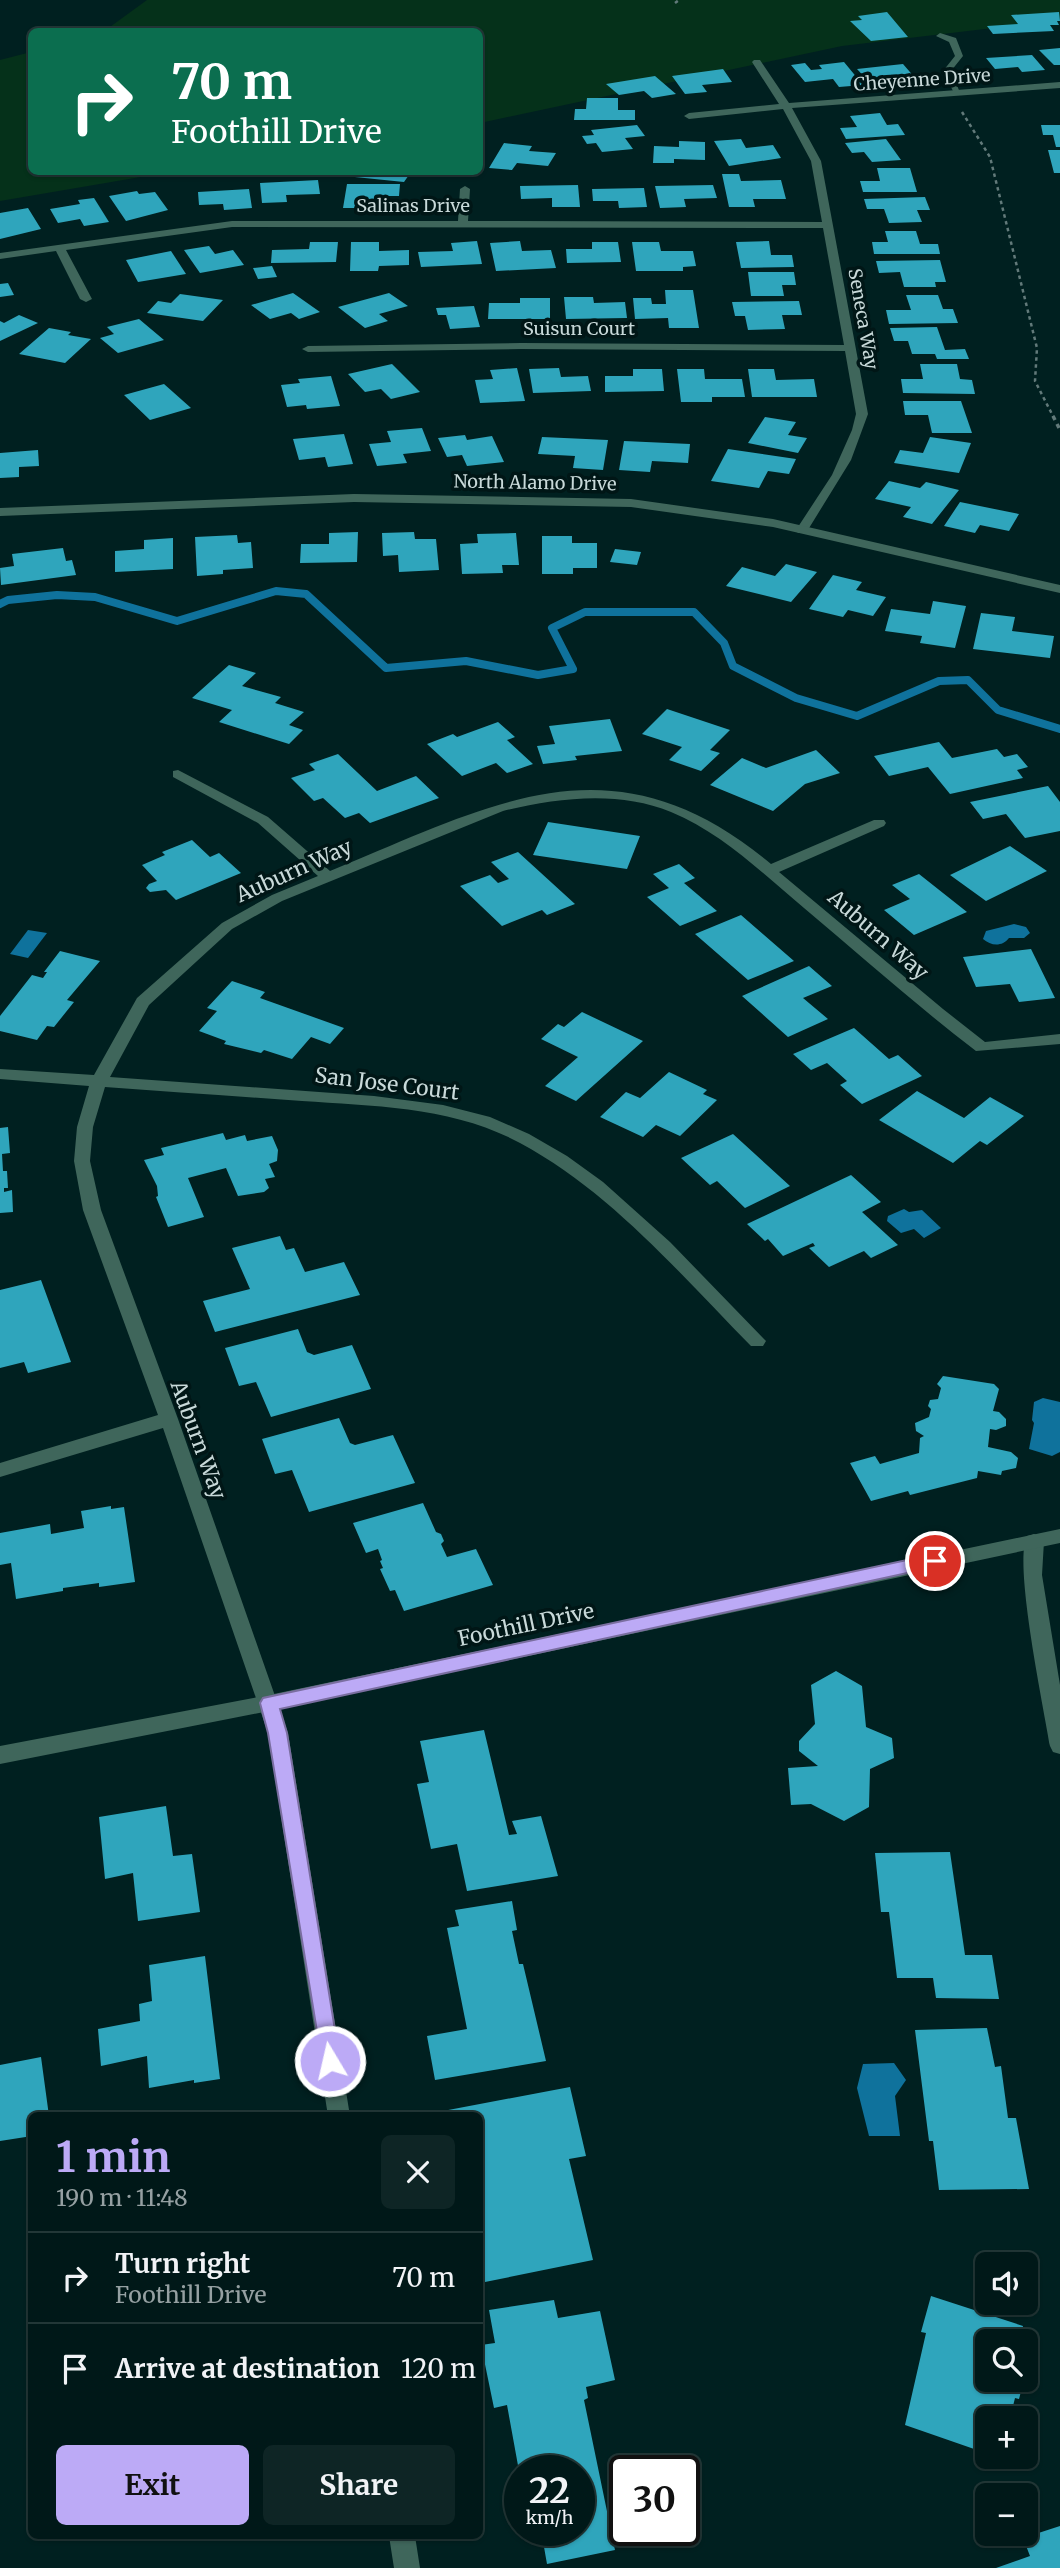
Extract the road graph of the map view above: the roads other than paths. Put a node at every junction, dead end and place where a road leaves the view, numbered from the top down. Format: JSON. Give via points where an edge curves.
{"nodes":[{"id":1,"x":940,"y":36,"type":"dead end"},
{"id":2,"x":757,"y":62,"type":"dead end"},
{"id":3,"x":1060,"y":85,"type":"edge"},
{"id":4,"x":955,"y":93,"type":"junction"},
{"id":5,"x":786,"y":106,"type":"junction"},
{"id":6,"x":689,"y":116,"type":"dead end"},
{"id":7,"x":465,"y":189,"type":"dead end"},
{"id":8,"x":463,"y":223,"type":"junction"},
{"id":9,"x":829,"y":225,"type":"junction"},
{"id":10,"x":58,"y":247,"type":"junction"},
{"id":11,"x":0,"y":256,"type":"edge"},
{"id":12,"x":86,"y":299,"type":"dead end"},
{"id":13,"x":849,"y":348,"type":"junction"},
{"id":14,"x":308,"y":349,"type":"dead end"},
{"id":15,"x":0,"y":512,"type":"edge"},
{"id":16,"x":802,"y":530,"type":"junction"},
{"id":17,"x":1060,"y":589,"type":"edge"},
{"id":18,"x":178,"y":774,"type":"dead end"},
{"id":19,"x":879,"y":823,"type":"dead end"},
{"id":20,"x":770,"y":870,"type":"junction"},
{"id":21,"x":328,"y":877,"type":"junction"},
{"id":22,"x":1060,"y":1039,"type":"edge"},
{"id":23,"x":0,"y":1074,"type":"edge"},
{"id":24,"x":99,"y":1081,"type":"junction"},
{"id":25,"x":757,"y":1341,"type":"dead end"},
{"id":26,"x":169,"y":1419,"type":"junction"},
{"id":27,"x":0,"y":1469,"type":"edge"},
{"id":28,"x":1060,"y":1536,"type":"edge"},
{"id":29,"x":1034,"y":1541,"type":"junction"},
{"id":30,"x":270,"y":1703,"type":"junction"},
{"id":31,"x":1060,"y":1746,"type":"edge"},
{"id":32,"x":0,"y":1755,"type":"edge"},
{"id":33,"x":338,"y":2112,"type":"edge"},
{"id":34,"x":402,"y":2539,"type":"edge"},
{"id":35,"x":407,"y":2568,"type":"edge"}],
"edges":[{"from":1,"to":4,"type":"lane","via":[[957,46],[959,56],[947,71]]},
{"from":2,"to":5,"type":"street","name":"Seneca Way"},
{"from":3,"to":4,"type":"street","name":"Cheyenne Drive"},
{"from":4,"to":5,"type":"street","name":"Cheyenne Drive"},
{"from":5,"to":6,"type":"street","name":"Cheyenne Drive"},
{"from":5,"to":9,"type":"street","name":"Seneca Way","via":[[816,161]]},
{"from":7,"to":8,"type":"street"},
{"from":8,"to":9,"type":"street","name":"Salinas Drive"},
{"from":8,"to":10,"type":"street","name":"Salinas Drive","via":[[232,224]]},
{"from":9,"to":13,"type":"street","name":"Seneca Way"},
{"from":10,"to":11,"type":"street","name":"Salinas Drive"},
{"from":10,"to":12,"type":"street"},
{"from":13,"to":14,"type":"street","name":"Suisun Court"},
{"from":13,"to":16,"type":"street","name":"Seneca Way","via":[[862,414],[857,439]]},
{"from":15,"to":16,"type":"street","name":"North Alamo Drive","via":[[340,499],[592,500],[670,507]]},
{"from":16,"to":17,"type":"street","name":"North Alamo Drive"},
{"from":18,"to":21,"type":"street","via":[[263,820]]},
{"from":19,"to":20,"type":"street"},
{"from":20,"to":21,"type":"street","name":"Auburn Way","via":[[734,841],[676,808],[606,794],[570,794],[498,808]]},
{"from":20,"to":22,"type":"street","name":"Auburn Way","via":[[982,1046]]},
{"from":21,"to":24,"type":"street","name":"Auburn Way","via":[[227,926],[143,1002]]},
{"from":23,"to":24,"type":"street","name":"San Jose Court"},
{"from":24,"to":25,"type":"street","name":"San Jose Court","via":[[374,1101],[485,1121],[565,1160],[608,1194]]},
{"from":24,"to":26,"type":"street","name":"Auburn Way","via":[[85,1127],[82,1161],[92,1210]]},
{"from":26,"to":27,"type":"street"},
{"from":26,"to":30,"type":"street","name":"Auburn Way"},
{"from":28,"to":29,"type":"street","name":"Foothill Drive"},
{"from":29,"to":30,"type":"street","name":"Foothill Drive"},
{"from":29,"to":31,"type":"street","via":[[1032,1575]]},
{"from":30,"to":32,"type":"street","name":"Foothill Drive"},
{"from":30,"to":33,"type":"street","name":"Auburn Way"},
{"from":34,"to":35,"type":"street"}]}
